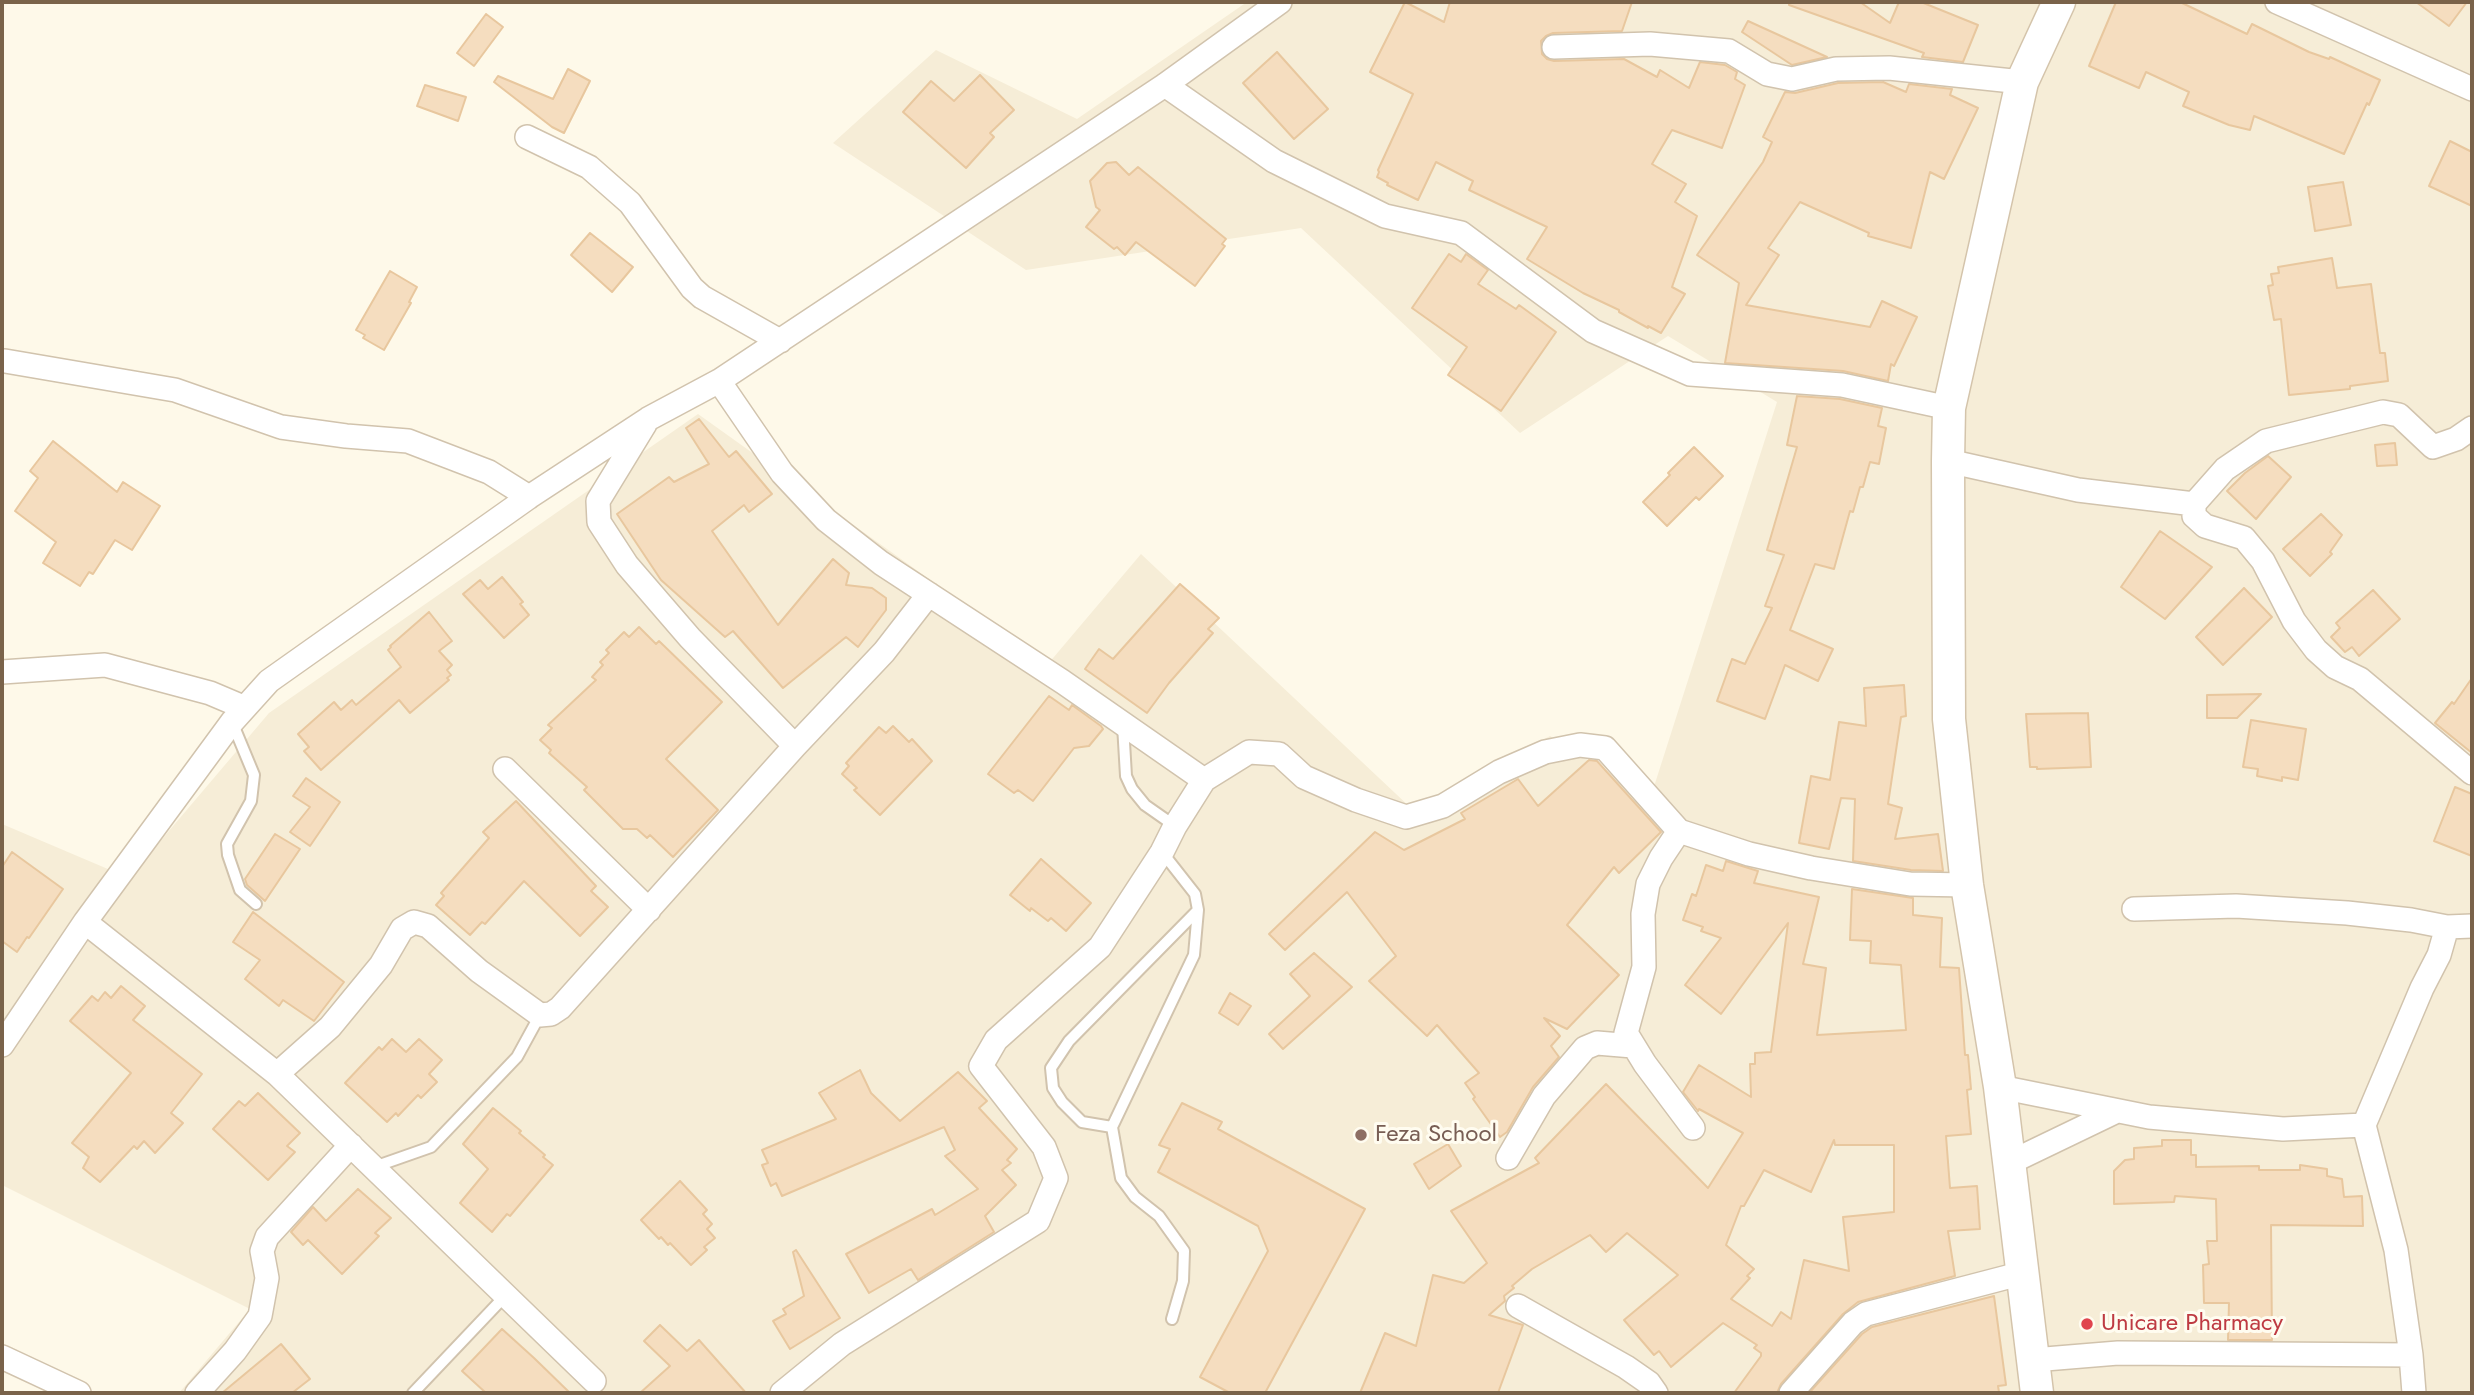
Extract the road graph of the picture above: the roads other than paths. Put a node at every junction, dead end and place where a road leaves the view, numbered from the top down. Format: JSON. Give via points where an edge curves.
{"nodes":[{"id":1,"x":1280,"y":2,"type":"edge"},
{"id":2,"x":2059,"y":2,"type":"edge"},
{"id":3,"x":2277,"y":2,"type":"edge"},
{"id":4,"x":1554,"y":47,"type":"dead end"},
{"id":5,"x":2022,"y":82,"type":"junction"},
{"id":6,"x":1165,"y":85,"type":"junction"},
{"id":7,"x":2472,"y":89,"type":"edge"},
{"id":8,"x":527,"y":137,"type":"dead end"},
{"id":9,"x":780,"y":341,"type":"junction"},
{"id":10,"x":5,"y":361,"type":"dead end"},
{"id":11,"x":719,"y":381,"type":"junction"},
{"id":12,"x":1949,"y":408,"type":"junction"},
{"id":13,"x":648,"y":419,"type":"junction"},
{"id":14,"x":2472,"y":428,"type":"edge"},
{"id":15,"x":1948,"y":461,"type":"junction"},
{"id":16,"x":528,"y":497,"type":"junction"},
{"id":17,"x":2194,"y":504,"type":"junction"},
{"id":18,"x":929,"y":594,"type":"junction"},
{"id":19,"x":2,"y":673,"type":"edge"},
{"id":20,"x":237,"y":714,"type":"junction"},
{"id":21,"x":1122,"y":723,"type":"junction"},
{"id":22,"x":795,"y":746,"type":"junction"},
{"id":23,"x":505,"y":769,"type":"dead end"},
{"id":24,"x":2472,"y":773,"type":"edge"},
{"id":25,"x":1204,"y":779,"type":"junction"},
{"id":26,"x":1175,"y":826,"type":"junction"},
{"id":27,"x":1679,"y":831,"type":"junction"},
{"id":28,"x":1162,"y":852,"type":"junction"},
{"id":29,"x":1967,"y":885,"type":"junction"},
{"id":30,"x":256,"y":904,"type":"dead end"},
{"id":31,"x":2134,"y":909,"type":"dead end"},
{"id":32,"x":649,"y":910,"type":"junction"},
{"id":33,"x":1198,"y":910,"type":"junction"},
{"id":34,"x":85,"y":922,"type":"junction"},
{"id":35,"x":2472,"y":926,"type":"edge"},
{"id":36,"x":2447,"y":927,"type":"junction"},
{"id":37,"x":540,"y":1015,"type":"junction"},
{"id":38,"x":2,"y":1045,"type":"edge"},
{"id":39,"x":1633,"y":1046,"type":"junction"},
{"id":40,"x":277,"y":1074,"type":"junction"},
{"id":41,"x":2000,"y":1087,"type":"junction"},
{"id":42,"x":2117,"y":1111,"type":"junction"},
{"id":43,"x":2364,"y":1125,"type":"junction"},
{"id":44,"x":1112,"y":1126,"type":"junction"},
{"id":45,"x":1693,"y":1128,"type":"dead end"},
{"id":46,"x":351,"y":1145,"type":"junction"},
{"id":47,"x":1507,"y":1158,"type":"dead end"},
{"id":48,"x":2009,"y":1163,"type":"junction"},
{"id":49,"x":374,"y":1167,"type":"junction"},
{"id":50,"x":2023,"y":1273,"type":"junction"},
{"id":51,"x":506,"y":1295,"type":"junction"},
{"id":52,"x":1518,"y":1306,"type":"dead end"},
{"id":53,"x":1172,"y":1319,"type":"dead end"},
{"id":54,"x":2411,"y":1354,"type":"junction"},
{"id":55,"x":2,"y":1357,"type":"edge"},
{"id":56,"x":2033,"y":1360,"type":"junction"},
{"id":57,"x":594,"y":1381,"type":"dead end"},
{"id":58,"x":79,"y":1393,"type":"edge"},
{"id":59,"x":197,"y":1393,"type":"edge"},
{"id":60,"x":413,"y":1393,"type":"edge"},
{"id":61,"x":782,"y":1393,"type":"edge"},
{"id":62,"x":1656,"y":1393,"type":"edge"},
{"id":63,"x":1791,"y":1393,"type":"edge"},
{"id":64,"x":2036,"y":1393,"type":"edge"},
{"id":65,"x":2414,"y":1393,"type":"edge"}],
"edges":[{"from":1,"to":6,"type":"street"},
{"from":2,"to":5,"type":"main road"},
{"from":3,"to":7,"type":"street"},
{"from":4,"to":5,"type":"street","via":[[1650,44],[1729,51],[1767,74],[1792,79],[1836,69],[1889,68]]},
{"from":5,"to":12,"type":"main road"},
{"from":6,"to":9,"type":"street"},
{"from":6,"to":12,"type":"street","via":[[1274,161],[1385,216],[1461,233],[1593,331],[1690,374],[1842,385]]},
{"from":8,"to":9,"type":"street","via":[[589,167],[630,203],[692,288]]},
{"from":9,"to":11,"type":"street"},
{"from":10,"to":16,"type":"street","via":[[174,390],[281,427],[408,441],[489,472]]},
{"from":11,"to":13,"type":"street"},
{"from":11,"to":18,"type":"street","via":[[782,473],[826,520],[881,564]]},
{"from":12,"to":15,"type":"main road"},
{"from":13,"to":16,"type":"street"},
{"from":13,"to":22,"type":"street","via":[[598,501],[599,522],[627,565],[690,638]]},
{"from":14,"to":17,"type":"street","via":[[2433,447],[2399,415],[2384,412],[2266,441],[2225,469]]},
{"from":15,"to":17,"type":"street","via":[[2078,491]]},
{"from":15,"to":29,"type":"main road","via":[[1949,719]]},
{"from":16,"to":20,"type":"street","via":[[269,681]]},
{"from":17,"to":24,"type":"street","via":[[2194,516],[2205,526],[2244,538],[2263,561],[2294,621],[2316,650],[2335,667],[2360,679]]},
{"from":18,"to":21,"type":"street"},
{"from":18,"to":22,"type":"street","via":[[884,652]]},
{"from":19,"to":20,"type":"street","via":[[105,665],[209,693]]},
{"from":20,"to":30,"type":"lane","via":[[254,775],[251,801],[227,844],[228,855],[240,890]]},
{"from":20,"to":34,"type":"street"},
{"from":21,"to":25,"type":"street"},
{"from":21,"to":26,"type":"lane","via":[[1126,776],[1132,789],[1145,805]]},
{"from":22,"to":32,"type":"street"},
{"from":23,"to":32,"type":"street"},
{"from":25,"to":26,"type":"street"},
{"from":25,"to":27,"type":"street","via":[[1250,752],[1279,754],[1304,777],[1406,817],[1443,806],[1499,772],[1545,752],[1580,745],[1605,747]]},
{"from":26,"to":28,"type":"street"},
{"from":27,"to":29,"type":"street","via":[[1811,869],[1910,884]]},
{"from":27,"to":39,"type":"street","via":[[1648,884],[1643,914],[1644,967],[1626,1033]]},
{"from":28,"to":33,"type":"lane","via":[[1195,894]]},
{"from":28,"to":61,"type":"street","via":[[1100,947],[996,1040],[981,1066],[1044,1147],[1056,1178],[1038,1221],[842,1344]]},
{"from":29,"to":41,"type":"main road"},
{"from":31,"to":36,"type":"street","via":[[2236,906],[2347,913]]},
{"from":32,"to":37,"type":"street","via":[[560,1008]]},
{"from":33,"to":44,"type":"lane","via":[[1194,956]]},
{"from":33,"to":44,"type":"lane","via":[[1069,1041],[1051,1068],[1053,1088],[1082,1122]]},
{"from":34,"to":38,"type":"street"},
{"from":34,"to":40,"type":"street"},
{"from":35,"to":36,"type":"street"},
{"from":36,"to":43,"type":"street"},
{"from":37,"to":40,"type":"street","via":[[479,971],[428,926],[414,922],[402,929],[381,965],[330,1027]]},
{"from":37,"to":49,"type":"lane","via":[[517,1057],[431,1147]]},
{"from":39,"to":45,"type":"street"},
{"from":39,"to":47,"type":"street","via":[[1597,1043],[1585,1048],[1544,1096]]},
{"from":40,"to":46,"type":"street"},
{"from":41,"to":42,"type":"street"},
{"from":41,"to":48,"type":"main road"},
{"from":42,"to":43,"type":"street","via":[[2283,1129]]},
{"from":42,"to":48,"type":"street"},
{"from":43,"to":54,"type":"street","via":[[2396,1250]]},
{"from":44,"to":53,"type":"lane","via":[[1121,1178],[1135,1197],[1159,1216],[1184,1251],[1183,1281]]},
{"from":46,"to":49,"type":"street"},
{"from":46,"to":59,"type":"street","via":[[267,1237],[262,1251],[267,1278],[260,1315]]},
{"from":48,"to":50,"type":"main road"},
{"from":49,"to":51,"type":"street"},
{"from":50,"to":56,"type":"main road"},
{"from":50,"to":63,"type":"street","via":[[1866,1314]]},
{"from":51,"to":57,"type":"street"},
{"from":51,"to":60,"type":"lane"},
{"from":52,"to":62,"type":"street","via":[[1626,1367],[1649,1382]]},
{"from":54,"to":56,"type":"street","via":[[2118,1353]]},
{"from":54,"to":65,"type":"street"},
{"from":55,"to":58,"type":"street"},
{"from":56,"to":64,"type":"main road"}]}
